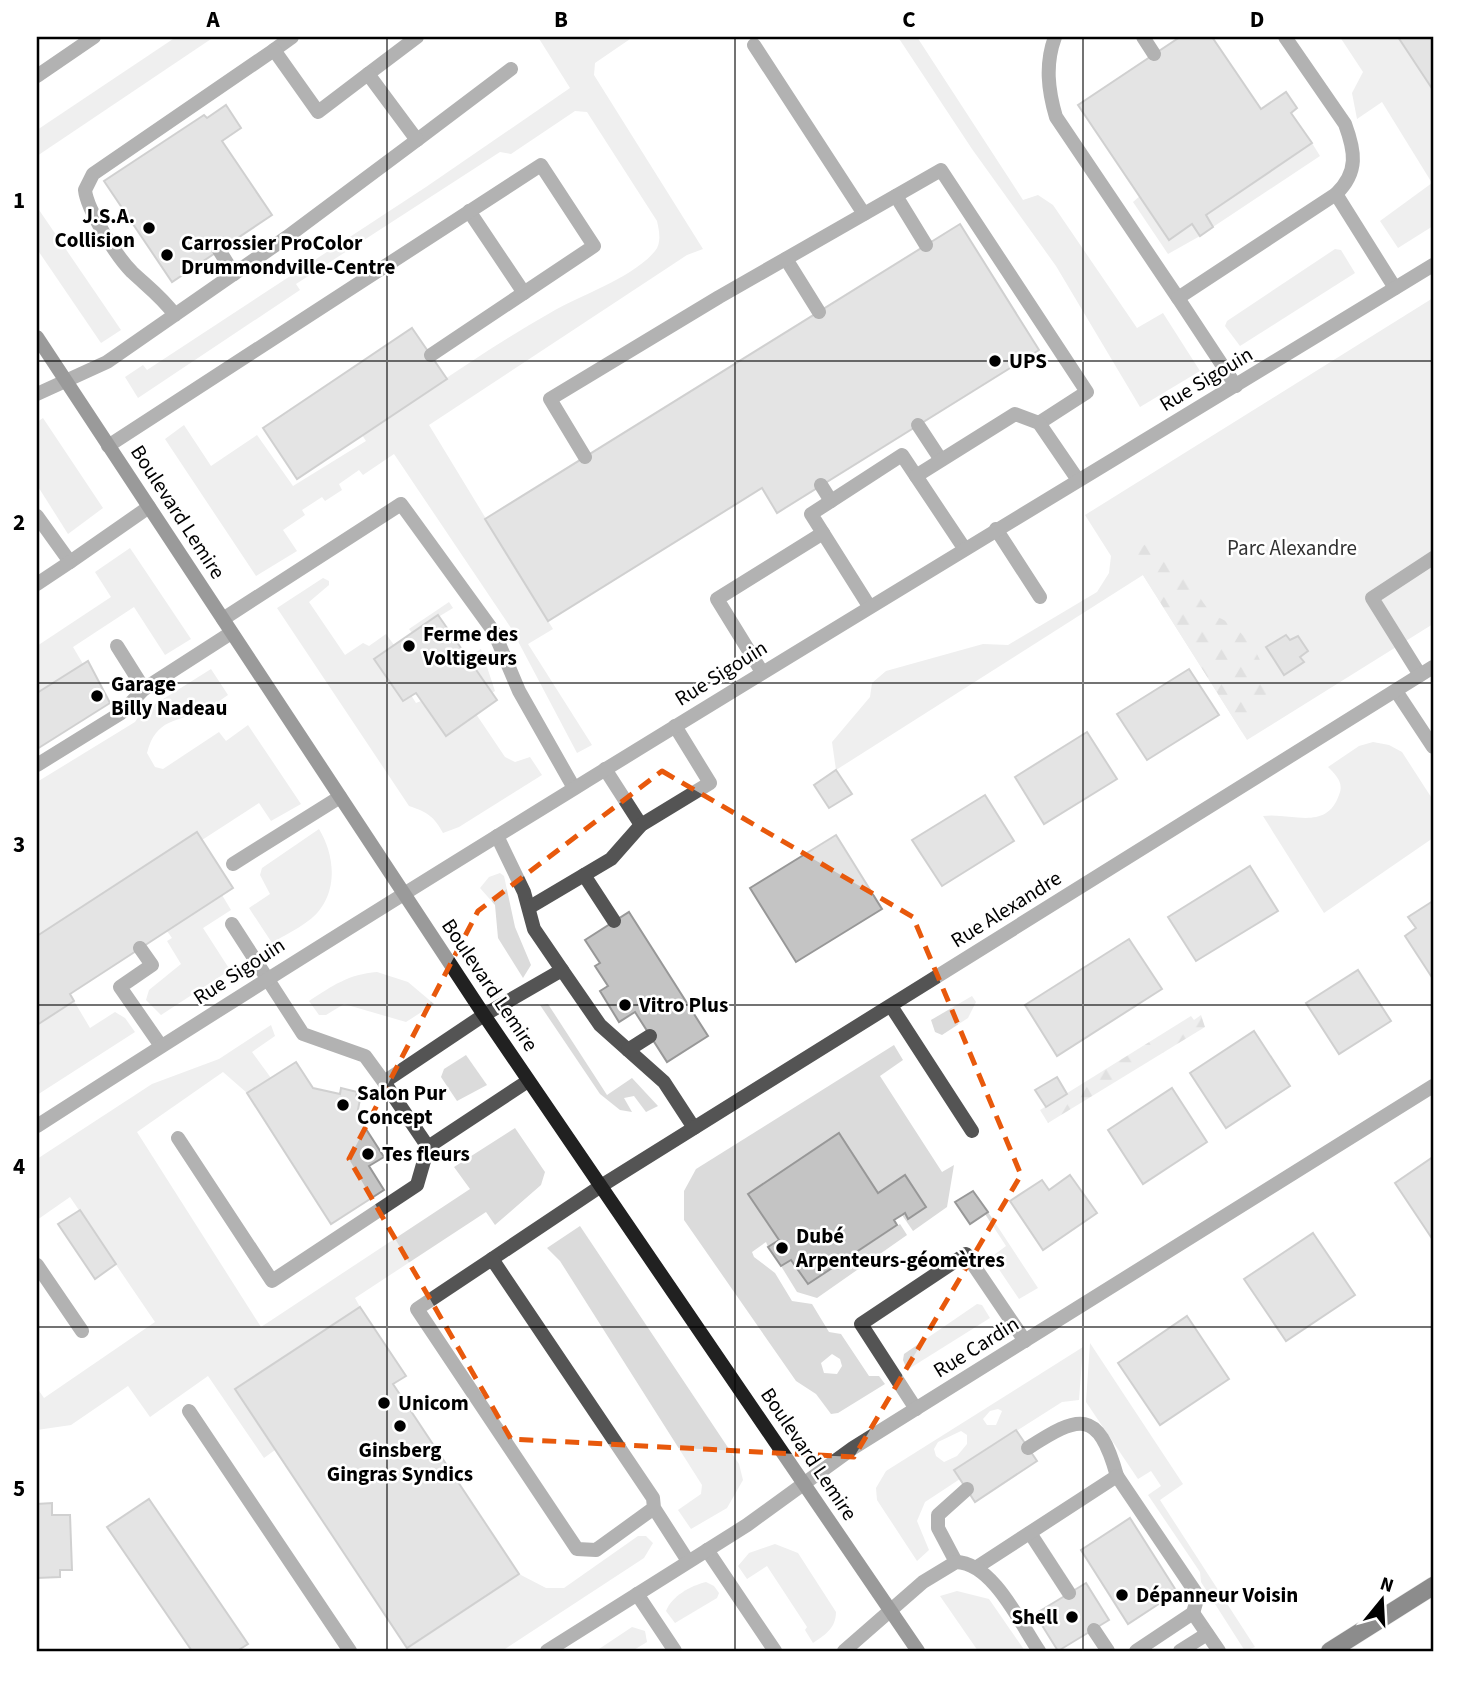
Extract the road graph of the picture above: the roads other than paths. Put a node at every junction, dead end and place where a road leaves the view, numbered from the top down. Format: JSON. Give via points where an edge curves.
{"nodes":[{"id":1,"x":94,"y":37,"type":"edge"},
{"id":2,"x":292,"y":37,"type":"edge"},
{"id":3,"x":417,"y":37,"type":"edge"},
{"id":4,"x":1055,"y":37,"type":"edge"},
{"id":5,"x":1143,"y":37,"type":"edge"},
{"id":6,"x":1285,"y":37,"type":"edge"},
{"id":7,"x":754,"y":46,"type":"dead end"},
{"id":8,"x":274,"y":50,"type":"junction"},
{"id":9,"x":1154,"y":54,"type":"dead end"},
{"id":10,"x":511,"y":69,"type":"dead end"},
{"id":11,"x":368,"y":74,"type":"junction"},
{"id":12,"x":37,"y":76,"type":"edge"},
{"id":13,"x":148,"y":133,"type":"junction"},
{"id":14,"x":417,"y":140,"type":"junction"},
{"id":15,"x":157,"y":146,"type":"dead end"},
{"id":16,"x":1336,"y":194,"type":"junction"},
{"id":17,"x":895,"y":196,"type":"junction"},
{"id":18,"x":469,"y":211,"type":"junction"},
{"id":19,"x":864,"y":214,"type":"junction"},
{"id":20,"x":926,"y":245,"type":"dead end"},
{"id":21,"x":219,"y":250,"type":"dead end"},
{"id":22,"x":786,"y":259,"type":"junction"},
{"id":23,"x":1433,"y":265,"type":"edge"},
{"id":24,"x":234,"y":274,"type":"junction"},
{"id":25,"x":1395,"y":288,"type":"junction"},
{"id":26,"x":524,"y":293,"type":"junction"},
{"id":27,"x":1178,"y":298,"type":"junction"},
{"id":28,"x":819,"y":312,"type":"dead end"},
{"id":29,"x":175,"y":315,"type":"junction"},
{"id":30,"x":37,"y":337,"type":"edge"},
{"id":31,"x":431,"y":355,"type":"dead end"},
{"id":32,"x":66,"y":381,"type":"junction"},
{"id":33,"x":1236,"y":386,"type":"junction"},
{"id":34,"x":37,"y":394,"type":"edge"},
{"id":35,"x":1039,"y":423,"type":"junction"},
{"id":36,"x":918,"y":425,"type":"dead end"},
{"id":37,"x":108,"y":446,"type":"junction"},
{"id":38,"x":585,"y":457,"type":"dead end"},
{"id":39,"x":941,"y":460,"type":"junction"},
{"id":40,"x":916,"y":476,"type":"junction"},
{"id":41,"x":1078,"y":480,"type":"junction"},
{"id":42,"x":821,"y":485,"type":"dead end"},
{"id":43,"x":831,"y":501,"type":"junction"},
{"id":44,"x":149,"y":507,"type":"junction"},
{"id":45,"x":37,"y":516,"type":"edge"},
{"id":46,"x":996,"y":529,"type":"junction"},
{"id":47,"x":823,"y":533,"type":"junction"},
{"id":48,"x":964,"y":548,"type":"junction"},
{"id":49,"x":1433,"y":558,"type":"edge"},
{"id":50,"x":70,"y":562,"type":"junction"},
{"id":51,"x":37,"y":584,"type":"edge"},
{"id":52,"x":1040,"y":597,"type":"dead end"},
{"id":53,"x":869,"y":606,"type":"junction"},
{"id":54,"x":223,"y":619,"type":"junction"},
{"id":55,"x":231,"y":633,"type":"junction"},
{"id":56,"x":117,"y":646,"type":"dead end"},
{"id":57,"x":1433,"y":667,"type":"edge"},
{"id":58,"x":762,"y":672,"type":"junction"},
{"id":59,"x":1420,"y":675,"type":"junction"},
{"id":60,"x":144,"y":689,"type":"junction"},
{"id":61,"x":1396,"y":691,"type":"junction"},
{"id":62,"x":675,"y":726,"type":"junction"},
{"id":63,"x":1433,"y":747,"type":"edge"},
{"id":64,"x":37,"y":765,"type":"edge"},
{"id":65,"x":605,"y":769,"type":"junction"},
{"id":66,"x":574,"y":789,"type":"junction"},
{"id":67,"x":340,"y":797,"type":"junction"},
{"id":68,"x":641,"y":825,"type":"junction"},
{"id":69,"x":497,"y":836,"type":"junction"},
{"id":70,"x":233,"y":864,"type":"dead end"},
{"id":71,"x":584,"y":876,"type":"junction"},
{"id":72,"x":404,"y":893,"type":"junction"},
{"id":73,"x":530,"y":908,"type":"junction"},
{"id":74,"x":614,"y":922,"type":"dead end"},
{"id":75,"x":232,"y":924,"type":"dead end"},
{"id":76,"x":140,"y":948,"type":"dead end"},
{"id":77,"x":562,"y":970,"type":"junction"},
{"id":78,"x":265,"y":979,"type":"junction"},
{"id":79,"x":891,"y":1006,"type":"junction"},
{"id":80,"x":484,"y":1015,"type":"junction"},
{"id":81,"x":650,"y":1036,"type":"dead end"},
{"id":82,"x":161,"y":1046,"type":"junction"},
{"id":83,"x":628,"y":1051,"type":"junction"},
{"id":84,"x":528,"y":1081,"type":"junction"},
{"id":85,"x":384,"y":1082,"type":"junction"},
{"id":86,"x":1433,"y":1086,"type":"edge"},
{"id":87,"x":37,"y":1126,"type":"edge"},
{"id":88,"x":694,"y":1128,"type":"junction"},
{"id":89,"x":972,"y":1130,"type":"dead end"},
{"id":90,"x":178,"y":1138,"type":"dead end"},
{"id":91,"x":428,"y":1147,"type":"junction"},
{"id":92,"x":601,"y":1186,"type":"junction"},
{"id":93,"x":492,"y":1259,"type":"junction"},
{"id":94,"x":37,"y":1265,"type":"edge"},
{"id":95,"x":82,"y":1331,"type":"dead end"},
{"id":96,"x":1025,"y":1340,"type":"junction"},
{"id":97,"x":916,"y":1409,"type":"junction"},
{"id":98,"x":189,"y":1411,"type":"dead end"},
{"id":99,"x":1028,"y":1448,"type":"dead end"},
{"id":100,"x":1117,"y":1476,"type":"junction"},
{"id":101,"x":804,"y":1485,"type":"junction"},
{"id":102,"x":967,"y":1489,"type":"dead end"},
{"id":103,"x":654,"y":1508,"type":"junction"},
{"id":104,"x":1030,"y":1533,"type":"junction"},
{"id":105,"x":707,"y":1550,"type":"junction"},
{"id":106,"x":688,"y":1561,"type":"junction"},
{"id":107,"x":956,"y":1562,"type":"junction"},
{"id":108,"x":977,"y":1567,"type":"junction"},
{"id":109,"x":1433,"y":1586,"type":"edge"},
{"id":110,"x":1069,"y":1593,"type":"dead end"},
{"id":111,"x":638,"y":1594,"type":"junction"},
{"id":112,"x":891,"y":1612,"type":"junction"},
{"id":113,"x":1193,"y":1613,"type":"junction"},
{"id":114,"x":1094,"y":1630,"type":"dead end"},
{"id":115,"x":1207,"y":1634,"type":"junction"},
{"id":116,"x":350,"y":1651,"type":"edge"},
{"id":117,"x":547,"y":1651,"type":"edge"},
{"id":118,"x":674,"y":1651,"type":"edge"},
{"id":119,"x":775,"y":1651,"type":"edge"},
{"id":120,"x":844,"y":1651,"type":"edge"},
{"id":121,"x":918,"y":1651,"type":"edge"},
{"id":122,"x":1039,"y":1651,"type":"edge"},
{"id":123,"x":1108,"y":1651,"type":"edge"},
{"id":124,"x":1136,"y":1651,"type":"edge"},
{"id":125,"x":1180,"y":1651,"type":"edge"},
{"id":126,"x":1219,"y":1651,"type":"edge"},
{"id":127,"x":1330,"y":1651,"type":"edge"}],
"edges":[{"from":1,"to":12,"type":"street"},
{"from":2,"to":8,"type":"street"},
{"from":3,"to":11,"type":"street"},
{"from":4,"to":27,"type":"street","via":[[1048,63],[1056,117]]},
{"from":5,"to":9,"type":"street"},
{"from":6,"to":16,"type":"street","via":[[1345,124],[1351,140],[1354,164]]},
{"from":7,"to":19,"type":"street"},
{"from":8,"to":11,"type":"street","via":[[318,112]]},
{"from":8,"to":13,"type":"street"},
{"from":10,"to":14,"type":"street"},
{"from":11,"to":14,"type":"street"},
{"from":13,"to":15,"type":"street"},
{"from":13,"to":29,"type":"street","via":[[99,168],[85,190],[86,200],[130,270],[157,291]]},
{"from":14,"to":24,"type":"street"},
{"from":16,"to":25,"type":"street"},
{"from":16,"to":27,"type":"street"},
{"from":17,"to":19,"type":"street"},
{"from":17,"to":20,"type":"street"},
{"from":17,"to":35,"type":"street","via":[[941,170],[1087,393]]},
{"from":18,"to":26,"type":"street"},
{"from":18,"to":26,"type":"street","via":[[541,165],[594,246]]},
{"from":18,"to":37,"type":"street"},
{"from":19,"to":22,"type":"street"},
{"from":21,"to":24,"type":"street"},
{"from":22,"to":28,"type":"street"},
{"from":22,"to":38,"type":"street","via":[[550,400]]},
{"from":23,"to":25,"type":"street","name":"Rue Sigouin"},
{"from":24,"to":29,"type":"street"},
{"from":25,"to":33,"type":"street","name":"Rue Sigouin"},
{"from":26,"to":31,"type":"street"},
{"from":27,"to":33,"type":"street"},
{"from":29,"to":32,"type":"street","via":[[107,362]]},
{"from":30,"to":32,"type":"main road","name":"Boulevard Lemire"},
{"from":32,"to":34,"type":"street"},
{"from":32,"to":37,"type":"main road","name":"Boulevard Lemire"},
{"from":33,"to":41,"type":"street","name":"Rue Sigouin"},
{"from":35,"to":39,"type":"street","via":[[1015,414]]},
{"from":35,"to":41,"type":"street"},
{"from":36,"to":39,"type":"street"},
{"from":37,"to":44,"type":"main road","name":"Boulevard Lemire"},
{"from":39,"to":40,"type":"street"},
{"from":40,"to":43,"type":"street","via":[[902,455]]},
{"from":40,"to":48,"type":"street"},
{"from":41,"to":46,"type":"street","name":"Rue Sigouin"},
{"from":42,"to":43,"type":"street"},
{"from":43,"to":47,"type":"street","via":[[811,514]]},
{"from":44,"to":50,"type":"street"},
{"from":44,"to":54,"type":"main road","name":"Boulevard Lemire"},
{"from":45,"to":50,"type":"street"},
{"from":46,"to":48,"type":"street","name":"Rue Sigouin"},
{"from":46,"to":52,"type":"street"},
{"from":47,"to":53,"type":"street"},
{"from":47,"to":58,"type":"street","via":[[717,600]]},
{"from":48,"to":53,"type":"street","name":"Rue Sigouin"},
{"from":49,"to":59,"type":"street","via":[[1371,598]]},
{"from":50,"to":51,"type":"street"},
{"from":53,"to":58,"type":"street","name":"Rue Sigouin"},
{"from":54,"to":55,"type":"main road","name":"Boulevard Lemire"},
{"from":54,"to":66,"type":"street","via":[[401,504],[494,632],[519,691]]},
{"from":55,"to":60,"type":"street"},
{"from":55,"to":67,"type":"main road","name":"Boulevard Lemire"},
{"from":56,"to":60,"type":"street"},
{"from":57,"to":59,"type":"street","name":"Rue Alexandre"},
{"from":58,"to":62,"type":"street","name":"Rue Sigouin"},
{"from":59,"to":61,"type":"street","name":"Rue Alexandre"},
{"from":60,"to":64,"type":"street","via":[[121,713]]},
{"from":61,"to":63,"type":"street"},
{"from":61,"to":79,"type":"street","name":"Rue Alexandre"},
{"from":62,"to":65,"type":"street","name":"Rue Sigouin"},
{"from":62,"to":68,"type":"street","via":[[710,783]]},
{"from":65,"to":66,"type":"street","name":"Rue Sigouin"},
{"from":65,"to":68,"type":"street"},
{"from":66,"to":69,"type":"street","name":"Rue Sigouin"},
{"from":67,"to":70,"type":"street"},
{"from":67,"to":72,"type":"main road","name":"Boulevard Lemire"},
{"from":68,"to":71,"type":"street","via":[[611,859]]},
{"from":69,"to":72,"type":"street","name":"Rue Sigouin"},
{"from":69,"to":73,"type":"street"},
{"from":71,"to":73,"type":"street"},
{"from":71,"to":74,"type":"street"},
{"from":72,"to":78,"type":"street","name":"Rue Sigouin"},
{"from":72,"to":80,"type":"main road","name":"Boulevard Lemire"},
{"from":73,"to":77,"type":"street","via":[[534,929]]},
{"from":75,"to":78,"type":"street"},
{"from":76,"to":82,"type":"street","via":[[152,965],[120,987]]},
{"from":77,"to":80,"type":"street"},
{"from":77,"to":83,"type":"street","via":[[600,1026]]},
{"from":78,"to":82,"type":"street","name":"Rue Sigouin"},
{"from":78,"to":85,"type":"street","via":[[303,1034],[365,1056]]},
{"from":79,"to":88,"type":"street","name":"Rue Alexandre"},
{"from":79,"to":89,"type":"street"},
{"from":80,"to":84,"type":"main road","name":"Boulevard Lemire"},
{"from":80,"to":85,"type":"street"},
{"from":81,"to":83,"type":"street"},
{"from":82,"to":87,"type":"street","name":"Rue Sigouin"},
{"from":83,"to":88,"type":"street","via":[[664,1083]]},
{"from":84,"to":91,"type":"street"},
{"from":84,"to":92,"type":"main road","name":"Boulevard Lemire"},
{"from":85,"to":91,"type":"street"},
{"from":86,"to":96,"type":"street","name":"Rue Cardin"},
{"from":88,"to":92,"type":"street","name":"Rue Alexandre"},
{"from":90,"to":91,"type":"street","via":[[272,1281],[417,1185]]},
{"from":92,"to":93,"type":"street","name":"Rue Alexandre"},
{"from":92,"to":101,"type":"main road","name":"Boulevard Lemire"},
{"from":93,"to":103,"type":"street","via":[[653,1499]]},
{"from":93,"to":103,"type":"street","name":"Rue Alexandre","via":[[417,1309],[578,1549],[596,1549]]},
{"from":94,"to":95,"type":"street"},
{"from":96,"to":97,"type":"street","name":"Rue Cardin"},
{"from":96,"to":97,"type":"street","via":[[966,1254],[861,1324]]},
{"from":97,"to":101,"type":"street","name":"Rue Cardin","via":[[843,1454]]},
{"from":98,"to":116,"type":"street"},
{"from":99,"to":100,"type":"street","via":[[1062,1426],[1081,1423],[1099,1433],[1110,1448]]},
{"from":100,"to":104,"type":"street"},
{"from":100,"to":113,"type":"street","via":[[1198,1596]]},
{"from":101,"to":105,"type":"street","name":"Rue Cardin"},
{"from":101,"to":112,"type":"main road","name":"Boulevard Lemire"},
{"from":102,"to":107,"type":"street","via":[[938,1515],[938,1528]]},
{"from":103,"to":106,"type":"street"},
{"from":104,"to":108,"type":"street"},
{"from":104,"to":110,"type":"street"},
{"from":105,"to":106,"type":"street","name":"Rue Cardin"},
{"from":105,"to":119,"type":"street"},
{"from":106,"to":111,"type":"street","name":"Rue Cardin"},
{"from":107,"to":108,"type":"street"},
{"from":107,"to":112,"type":"street","via":[[923,1582]]},
{"from":108,"to":122,"type":"street","via":[[993,1582]]},
{"from":109,"to":127,"type":"main road"},
{"from":111,"to":117,"type":"street","name":"Rue Cardin"},
{"from":111,"to":118,"type":"street"},
{"from":112,"to":120,"type":"street"},
{"from":112,"to":121,"type":"main road","name":"Boulevard Lemire"},
{"from":113,"to":115,"type":"street"},
{"from":113,"to":124,"type":"street"},
{"from":114,"to":123,"type":"street"},
{"from":115,"to":125,"type":"street"},
{"from":115,"to":126,"type":"street"}]}
